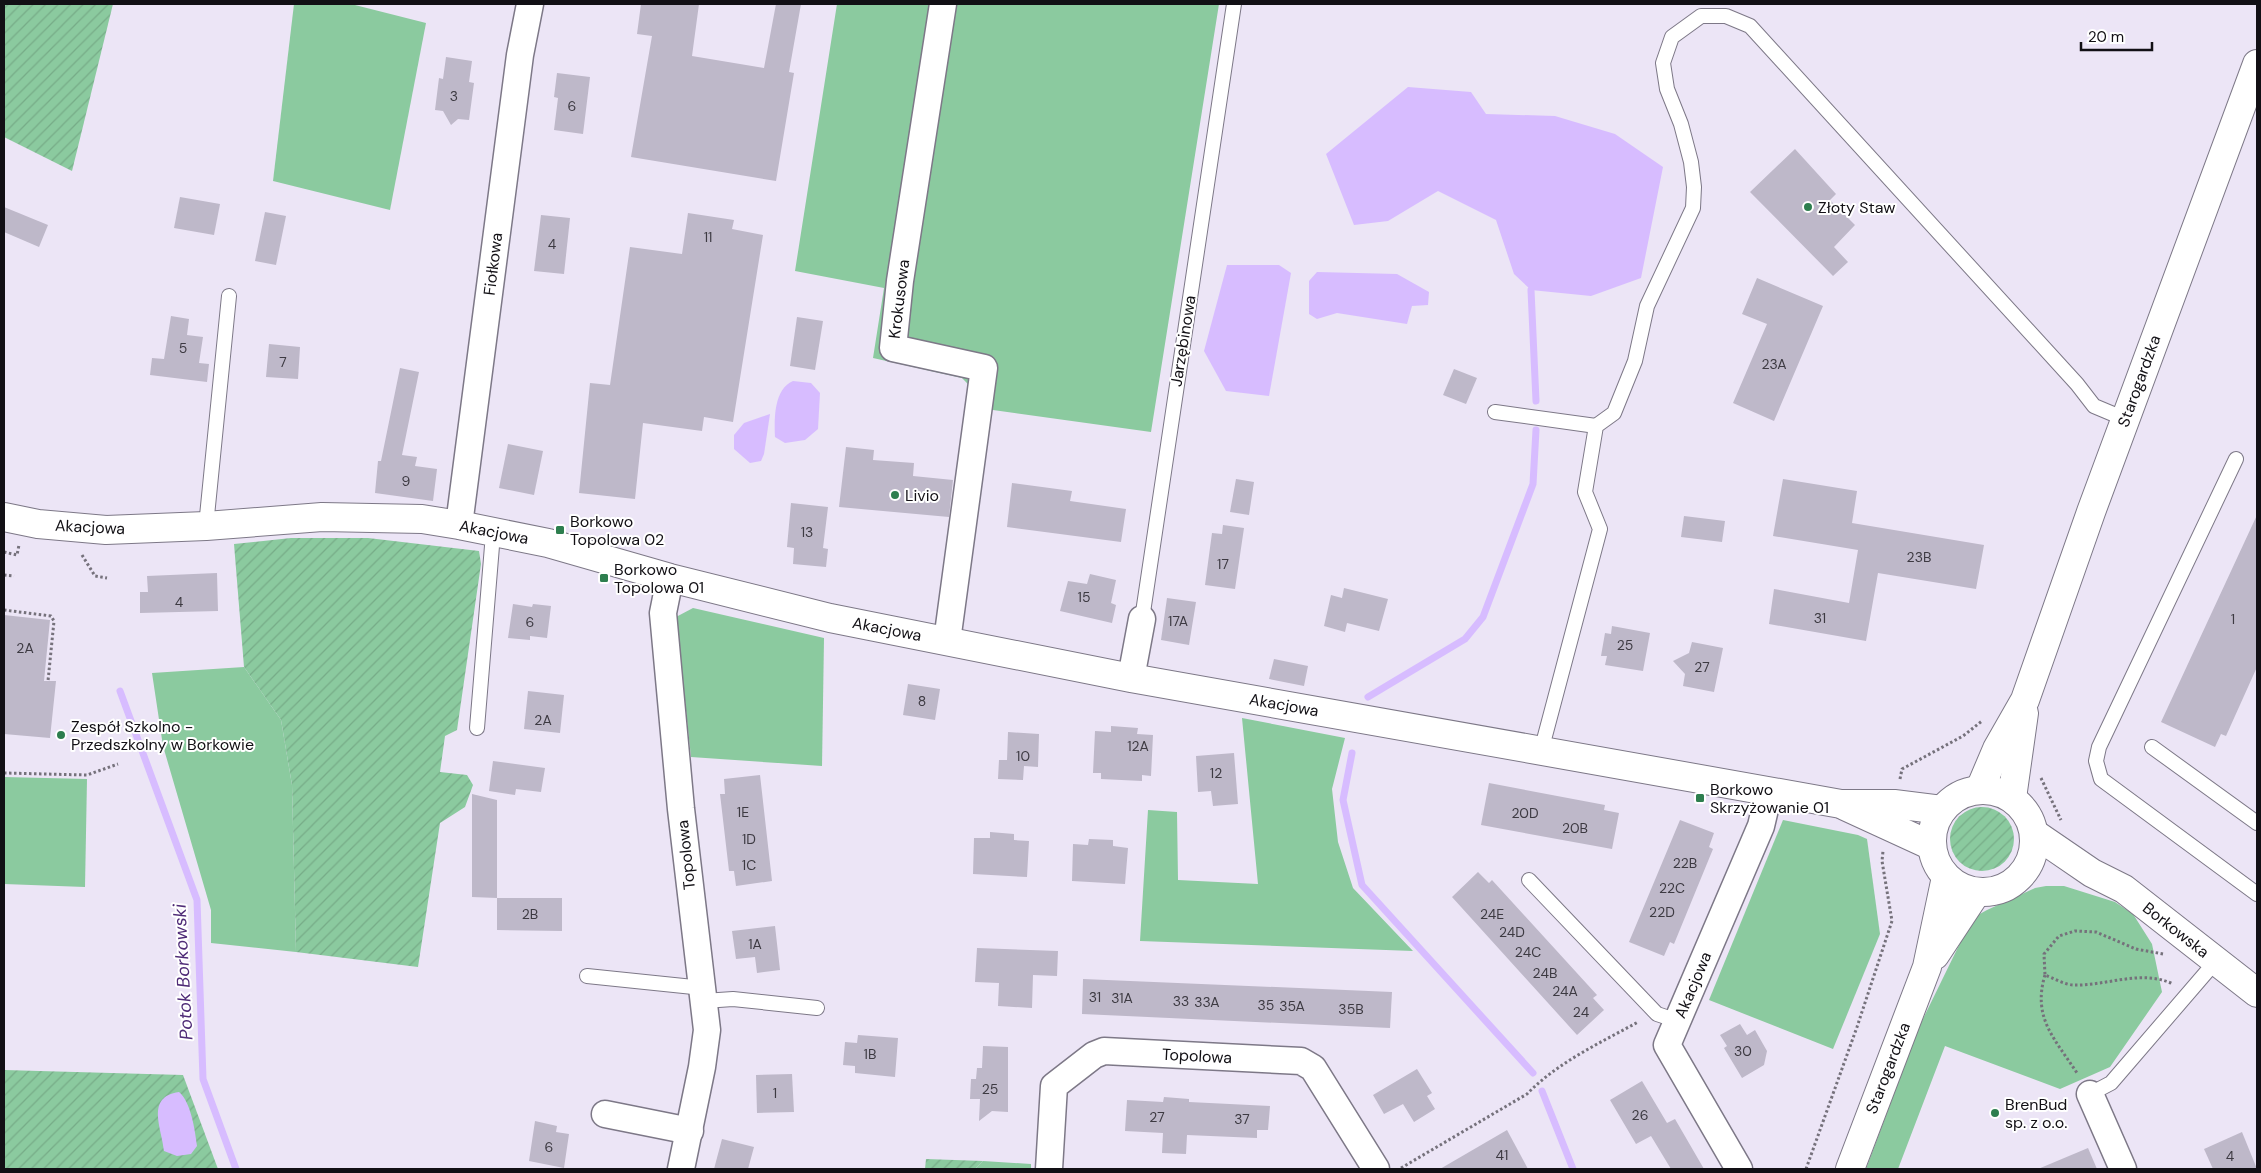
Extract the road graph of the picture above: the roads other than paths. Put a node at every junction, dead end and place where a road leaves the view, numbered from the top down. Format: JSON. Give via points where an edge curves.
{"nodes":[{"id":1,"x":530,"y":4,"type":"edge"},
{"id":2,"x":943,"y":4,"type":"edge"},
{"id":3,"x":1234,"y":4,"type":"edge"},
{"id":4,"x":2257,"y":64,"type":"edge"},
{"id":5,"x":229,"y":296,"type":"dead end"},
{"id":6,"x":1495,"y":412,"type":"dead end"},
{"id":7,"x":2125,"y":419,"type":"junction"},
{"id":8,"x":1596,"y":426,"type":"junction"},
{"id":9,"x":2236,"y":459,"type":"dead end"},
{"id":10,"x":4,"y":517,"type":"edge"},
{"id":11,"x":459,"y":524,"type":"junction"},
{"id":12,"x":206,"y":526,"type":"junction"},
{"id":13,"x":495,"y":531,"type":"junction"},
{"id":14,"x":670,"y":578,"type":"junction"},
{"id":15,"x":1142,"y":619,"type":"joint"},
{"id":16,"x":946,"y":641,"type":"junction"},
{"id":17,"x":1131,"y":678,"type":"junction"},
{"id":18,"x":2025,"y":700,"type":"junction"},
{"id":19,"x":477,"y":728,"type":"dead end"},
{"id":20,"x":2152,"y":747,"type":"dead end"},
{"id":21,"x":1541,"y":751,"type":"junction"},
{"id":22,"x":1980,"y":789,"type":"junction"},
{"id":23,"x":1769,"y":792,"type":"junction"},
{"id":24,"x":2012,"y":798,"type":"junction"},
{"id":25,"x":1841,"y":804,"type":"junction"},
{"id":26,"x":1942,"y":810,"type":"junction"},
{"id":27,"x":2257,"y":823,"type":"edge"},
{"id":28,"x":2035,"y":834,"type":"junction"},
{"id":29,"x":1932,"y":846,"type":"junction"},
{"id":30,"x":2028,"y":867,"type":"junction"},
{"id":31,"x":2092,"y":873,"type":"junction"},
{"id":32,"x":1946,"y":877,"type":"junction"},
{"id":33,"x":1529,"y":880,"type":"dead end"},
{"id":34,"x":1976,"y":892,"type":"junction"},
{"id":35,"x":2257,"y":894,"type":"edge"},
{"id":36,"x":2216,"y":961,"type":"junction"},
{"id":37,"x":1927,"y":967,"type":"junction"},
{"id":38,"x":587,"y":976,"type":"dead end"},
{"id":39,"x":2256,"y":989,"type":"edge"},
{"id":40,"x":703,"y":994,"type":"junction"},
{"id":41,"x":818,"y":1008,"type":"dead end"},
{"id":42,"x":1678,"y":1021,"type":"junction"},
{"id":43,"x":2090,"y":1094,"type":"joint"},
{"id":44,"x":605,"y":1114,"type":"dead end"},
{"id":45,"x":690,"y":1131,"type":"junction"},
{"id":46,"x":681,"y":1169,"type":"edge"},
{"id":47,"x":1049,"y":1169,"type":"edge"},
{"id":48,"x":1376,"y":1169,"type":"edge"},
{"id":49,"x":1739,"y":1169,"type":"edge"},
{"id":50,"x":1850,"y":1169,"type":"edge"},
{"id":51,"x":2123,"y":1169,"type":"edge"}],
"edges":[{"from":1,"to":11,"type":"street","name":"Fiołkowa","via":[[520,55]]},
{"from":2,"to":16,"type":"street","name":"Krokusowa","via":[[900,281],[893,348],[984,368]]},
{"from":3,"to":15,"type":"lane","name":"Jarzębinowa"},
{"from":4,"to":7,"type":"street","name":"Starogardzka"},
{"from":5,"to":12,"type":"lane"},
{"from":6,"to":8,"type":"lane"},
{"from":7,"to":8,"type":"lane","via":[[2094,406],[1750,26],[1726,16],[1700,16],[1672,37],[1663,63],[1667,89],[1691,162],[1693,208],[1647,306],[1635,361],[1614,413]]},
{"from":7,"to":18,"type":"street","name":"Starogardzka"},
{"from":8,"to":21,"type":"lane","via":[[1586,492],[1600,529]]},
{"from":9,"to":35,"type":"lane","via":[[2099,747],[2096,762],[2101,779]]},
{"from":10,"to":12,"type":"street","name":"Akacjowa","via":[[38,524],[106,530]]},
{"from":11,"to":12,"type":"street","name":"Akacjowa","via":[[422,519],[322,517]]},
{"from":11,"to":13,"type":"street","name":"Akacjowa"},
{"from":13,"to":14,"type":"street","name":"Akacjowa"},
{"from":13,"to":19,"type":"lane"},
{"from":14,"to":16,"type":"street","name":"Akacjowa","via":[[830,618]]},
{"from":14,"to":40,"type":"street","name":"Topolowa","via":[[663,613],[682,819]]},
{"from":15,"to":17,"type":"street","name":"Jarzębinowa"},
{"from":16,"to":17,"type":"street","name":"Akacjowa"},
{"from":17,"to":21,"type":"street","name":"Akacjowa"},
{"from":18,"to":22,"type":"street","name":"Starogardzka"},
{"from":18,"to":24,"type":"street","name":"Starogardzka"},
{"from":20,"to":27,"type":"lane"},
{"from":21,"to":23,"type":"street","name":"Akacjowa"},
{"from":22,"to":24,"type":"street","via":[[1997,791]]},
{"from":22,"to":26,"type":"street","via":[[1952,799]]},
{"from":23,"to":25,"type":"street","name":"Akacjowa"},
{"from":23,"to":42,"type":"street","name":"Akacjowa","via":[[1761,826]]},
{"from":24,"to":28,"type":"street","via":[[2031,820]]},
{"from":25,"to":26,"type":"street","name":"Akacjowa","via":[[1894,804]]},
{"from":25,"to":29,"type":"street","name":"Akacjowa"},
{"from":26,"to":29,"type":"street","via":[[1933,827]]},
{"from":28,"to":30,"type":"street","via":[[2034,852]]},
{"from":28,"to":31,"type":"street","name":"Borkowska"},
{"from":29,"to":32,"type":"street","via":[[1936,863]]},
{"from":30,"to":31,"type":"street","name":"Borkowska"},
{"from":30,"to":34,"type":"street","via":[[2006,888]]},
{"from":31,"to":36,"type":"street","name":"Borkowska","via":[[2124,889]]},
{"from":32,"to":34,"type":"street","via":[[1960,887]]},
{"from":32,"to":37,"type":"street","name":"Starogardzka"},
{"from":33,"to":42,"type":"lane","via":[[1654,1010]]},
{"from":34,"to":37,"type":"street","name":"Starogardzka"},
{"from":36,"to":39,"type":"street","name":"Borkowska"},
{"from":36,"to":43,"type":"lane","via":[[2111,1083]]},
{"from":37,"to":50,"type":"street","name":"Starogardzka"},
{"from":38,"to":40,"type":"lane"},
{"from":40,"to":41,"type":"lane"},
{"from":40,"to":45,"type":"street","name":"Topolowa","via":[[707,1030]]},
{"from":42,"to":49,"type":"street","name":"Akacjowa","via":[[1667,1045]]},
{"from":43,"to":51,"type":"street"},
{"from":44,"to":45,"type":"street"},
{"from":45,"to":46,"type":"street","name":"Topolowa"},
{"from":47,"to":48,"type":"street","name":"Topolowa","via":[[1054,1086],[1104,1051],[1301,1061],[1313,1068]]}]}
